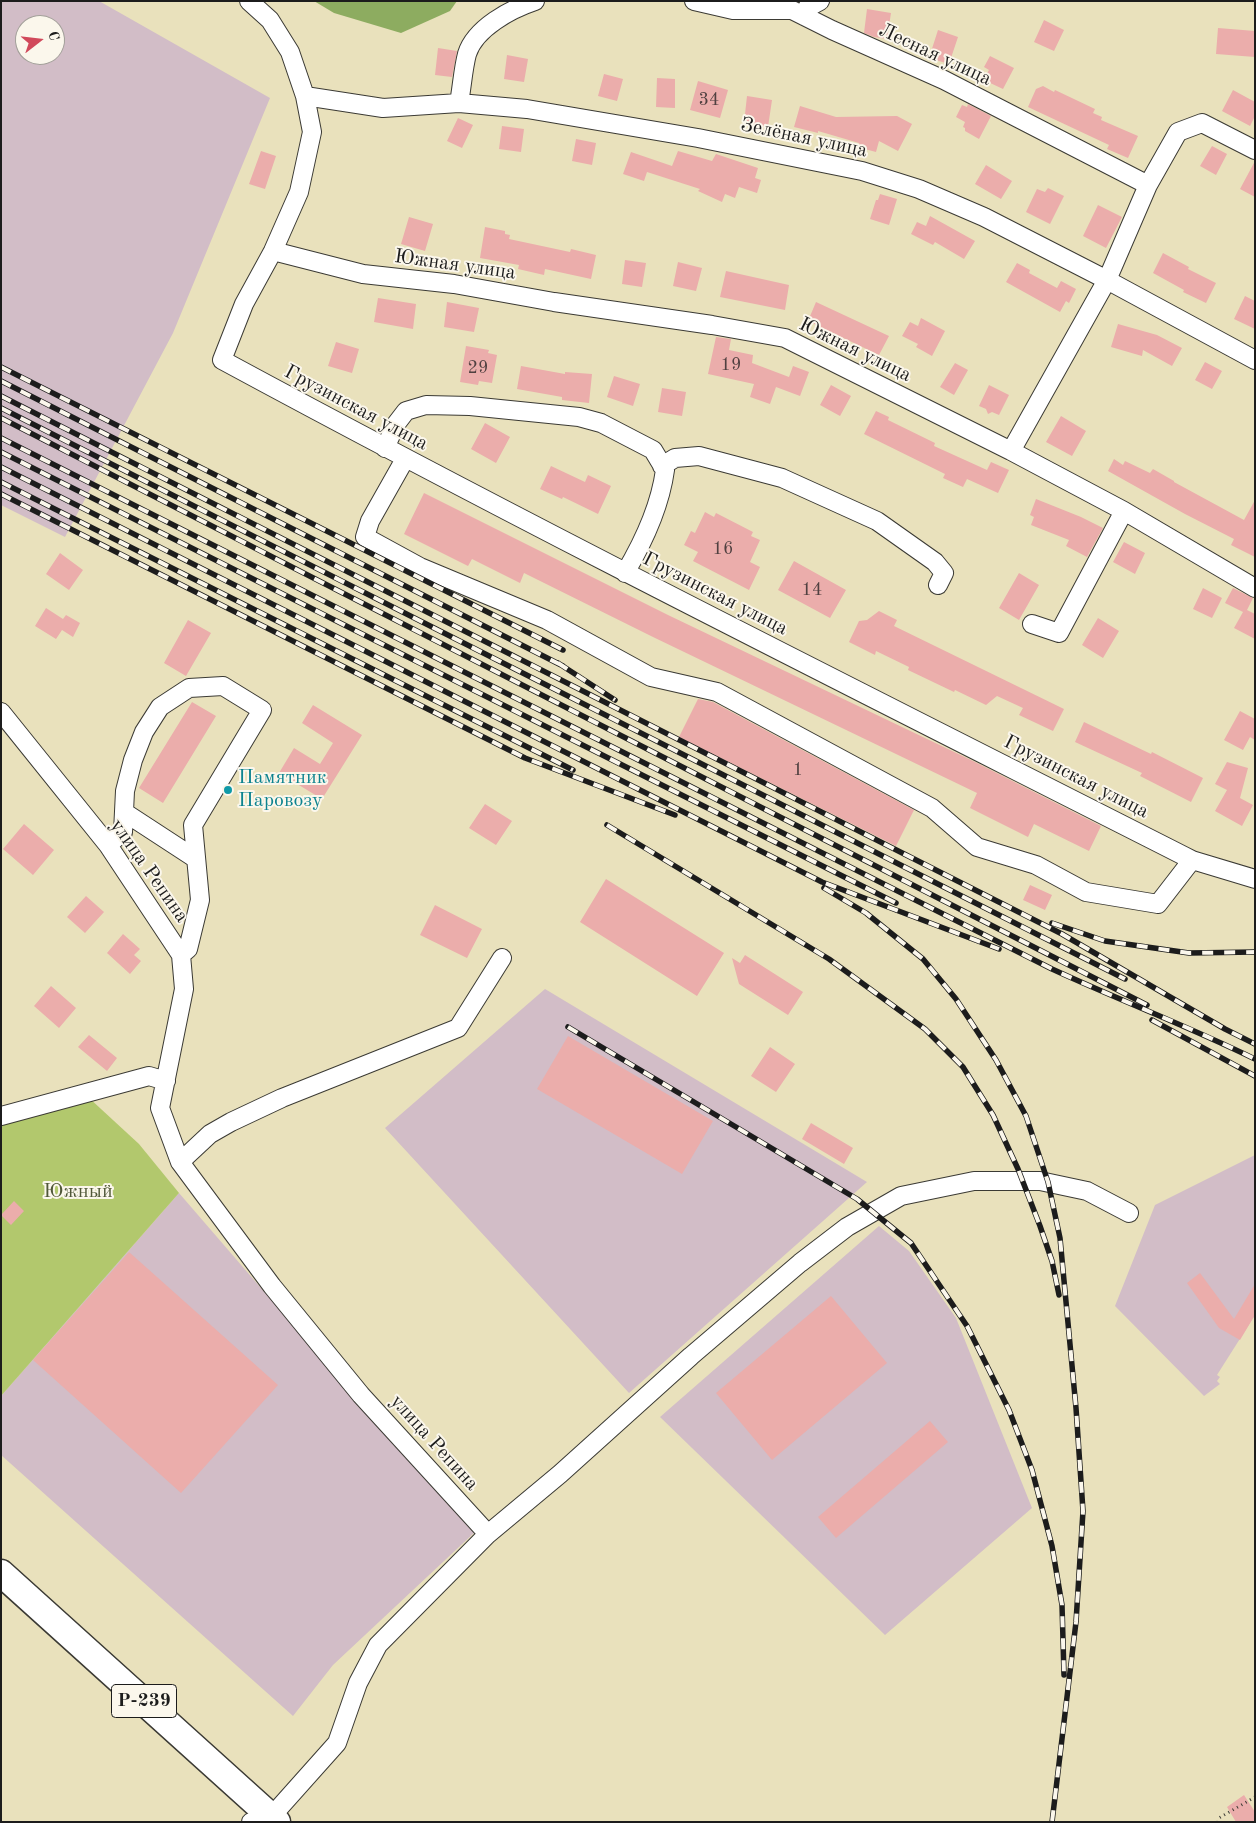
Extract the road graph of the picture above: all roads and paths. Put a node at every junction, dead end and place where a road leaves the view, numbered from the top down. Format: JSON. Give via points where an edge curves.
{"nodes":[{"id":1,"x":249,"y":1,"type":"edge"},
{"id":2,"x":535,"y":1,"type":"edge"},
{"id":3,"x":694,"y":1,"type":"edge"},
{"id":4,"x":820,"y":1,"type":"edge"},
{"id":5,"x":804,"y":16,"type":"junction"},
{"id":6,"x":305,"y":96,"type":"junction"},
{"id":7,"x":459,"y":103,"type":"junction"},
{"id":8,"x":1255,"y":150,"type":"edge"},
{"id":9,"x":1148,"y":185,"type":"junction"},
{"id":10,"x":273,"y":251,"type":"junction"},
{"id":11,"x":1107,"y":280,"type":"junction"},
{"id":12,"x":1255,"y":360,"type":"edge"},
{"id":13,"x":385,"y":448,"type":"junction"},
{"id":14,"x":1011,"y":451,"type":"junction"},
{"id":15,"x":405,"y":459,"type":"junction"},
{"id":16,"x":662,"y":466,"type":"junction"},
{"id":17,"x":1124,"y":511,"type":"junction"},
{"id":18,"x":625,"y":573,"type":"junction"},
{"id":19,"x":938,"y":585,"type":"dead end"},
{"id":20,"x":1255,"y":588,"type":"edge"},
{"id":21,"x":1032,"y":624,"type":"dead end"},
{"id":22,"x":1,"y":712,"type":"edge"},
{"id":23,"x":124,"y":812,"type":"junction"},
{"id":24,"x":108,"y":845,"type":"junction"},
{"id":25,"x":196,"y":860,"type":"junction"},
{"id":26,"x":1192,"y":860,"type":"junction"},
{"id":27,"x":1255,"y":879,"type":"edge"},
{"id":28,"x":181,"y":955,"type":"junction"},
{"id":29,"x":502,"y":958,"type":"dead end"},
{"id":30,"x":166,"y":1081,"type":"junction"},
{"id":31,"x":1,"y":1116,"type":"edge"},
{"id":32,"x":180,"y":1162,"type":"junction"},
{"id":33,"x":1129,"y":1213,"type":"dead end"},
{"id":34,"x":488,"y":1534,"type":"junction"},
{"id":35,"x":6,"y":1577,"type":"edge"},
{"id":36,"x":1255,"y":1797,"type":"edge"},
{"id":37,"x":266,"y":1820,"type":"edge"},
{"id":38,"x":1218,"y":1822,"type":"edge"}],
"edges":[{"from":1,"to":6,"type":"street","via":[[270,20],[290,52]]},
{"from":2,"to":7,"type":"street","via":[[482,29],[468,52]]},
{"from":3,"to":5,"type":"street","name":"Лесная улица","via":[[734,10],[792,10]]},
{"from":4,"to":5,"type":"street","via":[[807,8]]},
{"from":5,"to":9,"type":"street","name":"Лесная улица","via":[[944,80]]},
{"from":6,"to":7,"type":"street","name":"Зелёная улица","via":[[383,108]]},
{"from":6,"to":10,"type":"street","via":[[312,132],[299,192]]},
{"from":7,"to":11,"type":"street","name":"Зелёная улица","via":[[527,109],[698,138],[862,171],[919,189],[984,217]]},
{"from":8,"to":9,"type":"street","via":[[1202,123],[1178,132]]},
{"from":9,"to":11,"type":"street"},
{"from":10,"to":13,"type":"street","name":"Грузинская улица","via":[[244,304],[222,360]]},
{"from":10,"to":14,"type":"street","name":"Южная улица","via":[[363,274],[454,284],[786,338]]},
{"from":11,"to":12,"type":"street","name":"Зелёная улица"},
{"from":11,"to":14,"type":"street"},
{"from":13,"to":15,"type":"street","name":"Грузинская улица"},
{"from":13,"to":16,"type":"street","via":[[406,411],[426,405],[454,405],[602,423],[653,450]]},
{"from":14,"to":17,"type":"street","name":"Южная улица"},
{"from":15,"to":18,"type":"street","name":"Грузинская улица"},
{"from":15,"to":26,"type":"street","via":[[370,521],[365,537],[420,567],[547,620],[651,677],[717,692],[932,808],[977,847],[1036,865],[1086,892],[1158,904]]},
{"from":16,"to":18,"type":"street","via":[[665,470],[662,490],[643,541]]},
{"from":16,"to":19,"type":"street","via":[[675,458],[699,456],[782,478],[877,521],[935,562],[944,573]]},
{"from":17,"to":20,"type":"street","name":"Южная улица"},
{"from":17,"to":21,"type":"street","via":[[1059,632]]},
{"from":18,"to":26,"type":"street","name":"Грузинская улица"},
{"from":22,"to":24,"type":"street","name":"улица Репина"},
{"from":23,"to":24,"type":"street","via":[[123,832]]},
{"from":23,"to":25,"type":"street"},
{"from":23,"to":25,"type":"street","via":[[125,791],[133,760],[144,732],[160,707],[189,688],[223,686],[262,710],[193,825]]},
{"from":24,"to":28,"type":"street","name":"улица Репина"},
{"from":25,"to":28,"type":"street","via":[[200,900],[188,949]]},
{"from":26,"to":27,"type":"street","name":"Грузинская улица"},
{"from":28,"to":30,"type":"street","name":"улица Репина","via":[[184,989]]},
{"from":29,"to":32,"type":"street","via":[[458,1028],[282,1098],[231,1122],[210,1134]]},
{"from":30,"to":31,"type":"street","via":[[149,1076]]},
{"from":30,"to":32,"type":"street","name":"улица Репина","via":[[160,1108]]},
{"from":32,"to":34,"type":"street","name":"улица Репина","via":[[272,1286],[361,1395]]},
{"from":33,"to":34,"type":"street","via":[[1087,1190],[1040,1181],[974,1181],[901,1196],[847,1227],[800,1262]]},
{"from":34,"to":37,"type":"street","via":[[378,1645],[358,1683],[338,1743]]},
{"from":35,"to":37,"type":"highway","number":"Р-239"},
{"from":36,"to":38,"type":"path","via":[[1219,1818]]}]}
